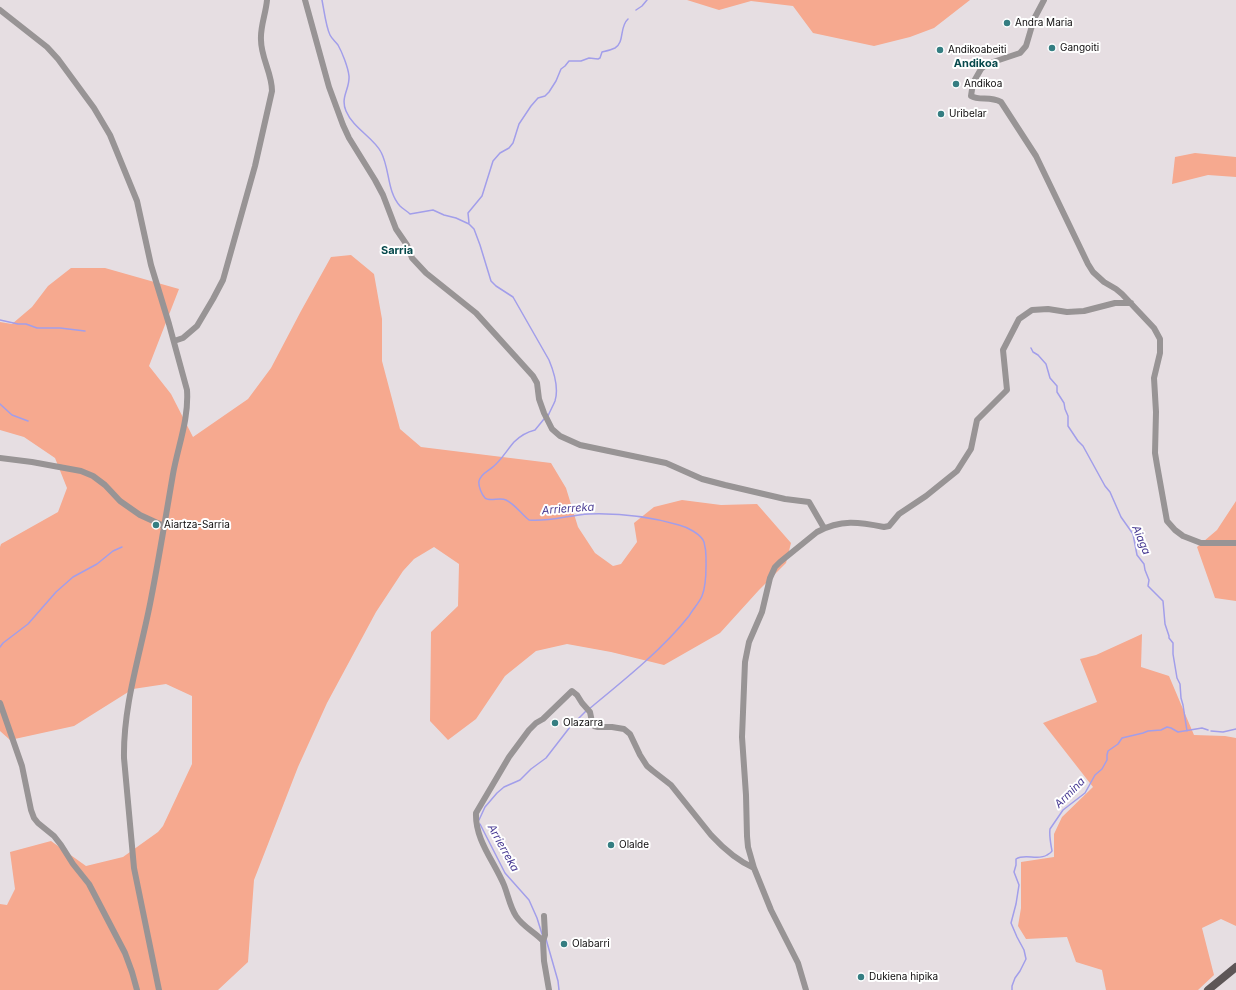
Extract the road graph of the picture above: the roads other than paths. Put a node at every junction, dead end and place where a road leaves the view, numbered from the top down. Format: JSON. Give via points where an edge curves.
{"nodes":[{"id":1,"x":267,"y":0,"type":"edge"},
{"id":2,"x":305,"y":0,"type":"edge"},
{"id":3,"x":1044,"y":0,"type":"edge"},
{"id":4,"x":0,"y":10,"type":"edge"},
{"id":5,"x":1131,"y":303,"type":"junction"},
{"id":6,"x":174,"y":341,"type":"junction"},
{"id":7,"x":0,"y":458,"type":"edge"},
{"id":8,"x":164,"y":526,"type":"junction"},
{"id":9,"x":824,"y":528,"type":"junction"},
{"id":10,"x":1236,"y":543,"type":"edge"},
{"id":11,"x":0,"y":703,"type":"edge"},
{"id":12,"x":754,"y":868,"type":"junction"},
{"id":13,"x":544,"y":916,"type":"dead end"},
{"id":14,"x":543,"y":941,"type":"junction"},
{"id":15,"x":1236,"y":967,"type":"edge"},
{"id":16,"x":137,"y":990,"type":"edge"},
{"id":17,"x":159,"y":990,"type":"edge"},
{"id":18,"x":549,"y":990,"type":"edge"},
{"id":19,"x":806,"y":990,"type":"edge"},
{"id":20,"x":1208,"y":990,"type":"edge"}],
"edges":[{"from":1,"to":6,"type":"street","via":[[260,38],[272,91],[255,166],[222,280],[197,326],[183,338]]},
{"from":2,"to":9,"type":"street","via":[[342,125],[376,180],[396,229],[412,258],[426,273],[476,312],[533,376],[537,383],[539,399],[552,429],[560,436],[580,445],[666,462],[702,479],[785,499],[809,502]]},
{"from":3,"to":5,"type":"street","via":[[1034,19],[1026,46],[1020,53],[981,68],[973,83],[971,96],[1001,102],[1036,156],[1093,272]]},
{"from":4,"to":6,"type":"street","via":[[58,59],[102,121],[137,201],[151,265]]},
{"from":5,"to":9,"type":"street","via":[[1114,303],[1084,311],[1032,310],[1019,319],[1003,350],[1007,390],[978,420],[971,448],[957,471],[900,514],[889,526],[854,522]]},
{"from":5,"to":10,"type":"street","via":[[1154,328],[1160,339],[1160,353],[1154,378],[1155,453],[1168,521],[1183,536],[1201,543]]},
{"from":6,"to":8,"type":"street","via":[[187,390],[187,400],[186,417]]},
{"from":7,"to":8,"type":"street","via":[[81,471],[94,476],[127,506]]},
{"from":8,"to":17,"type":"street","via":[[127,710],[124,740],[134,868]]},
{"from":9,"to":12,"type":"street","via":[[775,567],[747,651],[742,737],[748,847]]},
{"from":11,"to":16,"type":"street","via":[[22,766],[34,818],[54,836],[89,884],[125,953]]},
{"from":12,"to":14,"type":"street","via":[[744,864],[717,842],[671,785],[647,766],[630,734],[624,729],[594,726],[588,710],[572,691],[529,730],[509,757],[476,813],[478,834],[504,885],[516,917]]},
{"from":12,"to":19,"type":"street","via":[[798,963]]},
{"from":13,"to":14,"type":"street"},
{"from":14,"to":18,"type":"street"},
{"from":15,"to":20,"type":"main road"}]}
